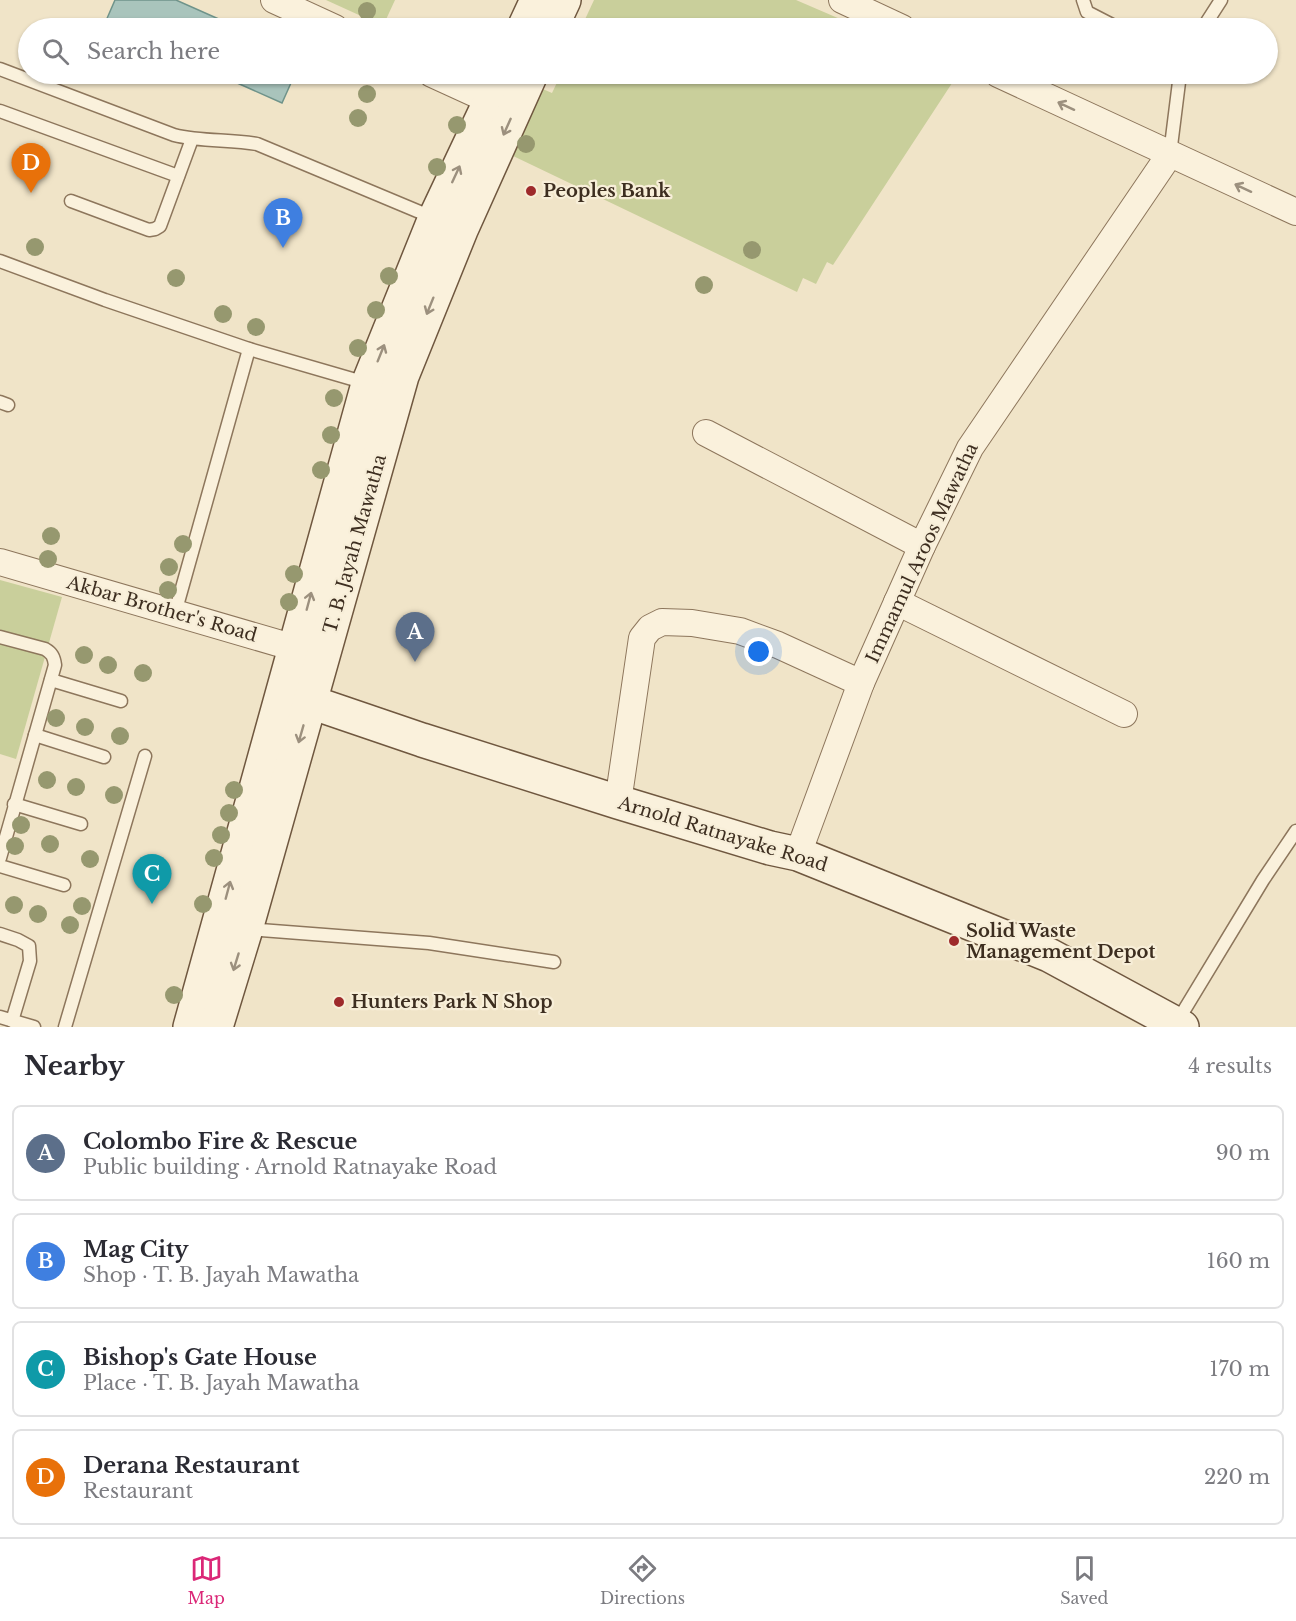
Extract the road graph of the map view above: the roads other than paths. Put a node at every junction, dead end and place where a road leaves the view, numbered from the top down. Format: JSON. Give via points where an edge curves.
{"nodes":[{"id":1,"x":274,"y":0,"type":"edge"},
{"id":2,"x":537,"y":0,"type":"edge"},
{"id":3,"x":564,"y":0,"type":"edge"},
{"id":4,"x":842,"y":0,"type":"edge"},
{"id":5,"x":1083,"y":0,"type":"edge"},
{"id":6,"x":1221,"y":0,"type":"edge"},
{"id":7,"x":313,"y":18,"type":"edge"},
{"id":8,"x":529,"y":18,"type":"edge"},
{"id":9,"x":556,"y":18,"type":"edge"},
{"id":10,"x":881,"y":18,"type":"edge"},
{"id":11,"x":1099,"y":18,"type":"edge"},
{"id":12,"x":1209,"y":18,"type":"edge"},
{"id":13,"x":0,"y":69,"type":"edge"},
{"id":14,"x":18,"y":76,"type":"edge"},
{"id":15,"x":40,"y":84,"type":"edge"},
{"id":16,"x":482,"y":84,"type":"edge"},
{"id":17,"x":527,"y":84,"type":"edge"},
{"id":18,"x":1020,"y":84,"type":"edge"},
{"id":19,"x":1179,"y":84,"type":"edge"},
{"id":20,"x":497,"y":87,"type":"edge"},
{"id":21,"x":0,"y":111,"type":"edge"},
{"id":22,"x":192,"y":139,"type":"junction"},
{"id":23,"x":1170,"y":154,"type":"junction"},
{"id":24,"x":178,"y":176,"type":"junction"},
{"id":25,"x":71,"y":201,"type":"dead end"},
{"id":26,"x":1296,"y":212,"type":"edge"},
{"id":27,"x":435,"y":218,"type":"junction"},
{"id":28,"x":0,"y":261,"type":"edge"},
{"id":29,"x":249,"y":348,"type":"junction"},
{"id":30,"x":368,"y":384,"type":"junction"},
{"id":31,"x":706,"y":433,"type":"dead end"},
{"id":32,"x":922,"y":546,"type":"junction"},
{"id":33,"x":0,"y":562,"type":"edge"},
{"id":34,"x":897,"y":602,"type":"junction"},
{"id":35,"x":175,"y":613,"type":"junction"},
{"id":36,"x":0,"y":636,"type":"edge"},
{"id":37,"x":310,"y":652,"type":"junction"},
{"id":38,"x":51,"y":680,"type":"junction"},
{"id":39,"x":861,"y":683,"type":"junction"},
{"id":40,"x":297,"y":697,"type":"junction"},
{"id":41,"x":121,"y":700,"type":"dead end"},
{"id":42,"x":1125,"y":714,"type":"dead end"},
{"id":43,"x":35,"y":735,"type":"junction"},
{"id":44,"x":145,"y":756,"type":"dead end"},
{"id":45,"x":104,"y":757,"type":"dead end"},
{"id":46,"x":618,"y":802,"type":"junction"},
{"id":47,"x":14,"y":804,"type":"junction"},
{"id":48,"x":81,"y":824,"type":"dead end"},
{"id":49,"x":1296,"y":831,"type":"edge"},
{"id":50,"x":798,"y":854,"type":"junction"},
{"id":51,"x":0,"y":858,"type":"edge"},
{"id":52,"x":0,"y":866,"type":"edge"},
{"id":53,"x":64,"y":885,"type":"dead end"},
{"id":54,"x":246,"y":929,"type":"junction"},
{"id":55,"x":0,"y":934,"type":"edge"},
{"id":56,"x":554,"y":962,"type":"dead end"},
{"id":57,"x":6,"y":1019,"type":"edge"},
{"id":58,"x":1179,"y":1025,"type":"edge"},
{"id":59,"x":34,"y":1027,"type":"edge"},
{"id":60,"x":65,"y":1027,"type":"edge"},
{"id":61,"x":190,"y":1027,"type":"edge"},
{"id":62,"x":216,"y":1027,"type":"edge"}],
"edges":[{"from":1,"to":7,"type":"street"},
{"from":2,"to":8,"type":"main road"},
{"from":3,"to":9,"type":"main road"},
{"from":4,"to":10,"type":"street"},
{"from":5,"to":11,"type":"lane","via":[[1087,12]]},
{"from":6,"to":12,"type":"lane"},
{"from":13,"to":14,"type":"lane"},
{"from":15,"to":22,"type":"lane"},
{"from":16,"to":20,"type":"street"},
{"from":17,"to":37,"type":"main road","name":"T. B. Jayah Mawatha","one_way":true,"via":[[402,376]]},
{"from":23,"to":18,"type":"street","one_way":true},
{"from":19,"to":23,"type":"lane"},
{"from":27,"to":20,"type":"main road","name":"T. B. Jayah Mawatha","one_way":true},
{"from":21,"to":24,"type":"lane"},
{"from":22,"to":24,"type":"lane"},
{"from":22,"to":27,"type":"lane","via":[[257,144]]},
{"from":26,"to":23,"type":"street","one_way":true},
{"from":23,"to":32,"type":"street","name":"Immamul Aroos Mawatha","via":[[970,448]]},
{"from":24,"to":25,"type":"lane","via":[[160,226],[155,230]]},
{"from":30,"to":27,"type":"main road","name":"T. B. Jayah Mawatha","one_way":true},
{"from":28,"to":29,"type":"lane"},
{"from":29,"to":30,"type":"lane"},
{"from":29,"to":35,"type":"lane"},
{"from":37,"to":30,"type":"main road","name":"T. B. Jayah Mawatha","one_way":true},
{"from":31,"to":32,"type":"street"},
{"from":32,"to":34,"type":"street","name":"Immamul Aroos Mawatha"},
{"from":33,"to":35,"type":"street","name":"Akbar Brother's Road"},
{"from":34,"to":39,"type":"street","name":"Immamul Aroos Mawatha"},
{"from":34,"to":42,"type":"street"},
{"from":35,"to":37,"type":"street","name":"Akbar Brother's Road"},
{"from":36,"to":38,"type":"lane","via":[[50,652],[55,665]]},
{"from":37,"to":40,"type":"main road","name":"T. B. Jayah Mawatha"},
{"from":38,"to":41,"type":"lane"},
{"from":38,"to":43,"type":"lane"},
{"from":39,"to":46,"type":"street","via":[[740,631],[662,622],[642,638]]},
{"from":39,"to":50,"type":"street","name":"Immamul Aroos Mawatha"},
{"from":40,"to":46,"type":"main road","name":"Arnold Ratnayake Road"},
{"from":40,"to":54,"type":"main road","name":"T. B. Jayah Mawatha","one_way":true},
{"from":61,"to":40,"type":"main road","name":"T. B. Jayah Mawatha","one_way":true},
{"from":43,"to":45,"type":"lane"},
{"from":43,"to":47,"type":"lane"},
{"from":44,"to":60,"type":"lane"},
{"from":46,"to":50,"type":"main road","name":"Arnold Ratnayake Road"},
{"from":47,"to":48,"type":"lane"},
{"from":47,"to":51,"type":"lane"},
{"from":49,"to":58,"type":"lane"},
{"from":50,"to":58,"type":"main road","name":"Arnold Ratnayake Road","via":[[1049,955]]},
{"from":52,"to":53,"type":"lane"},
{"from":54,"to":56,"type":"lane","via":[[429,943]]},
{"from":54,"to":62,"type":"main road","name":"T. B. Jayah Mawatha","one_way":true},
{"from":55,"to":57,"type":"lane","via":[[29,946],[30,953]]},
{"from":57,"to":59,"type":"lane"}]}
